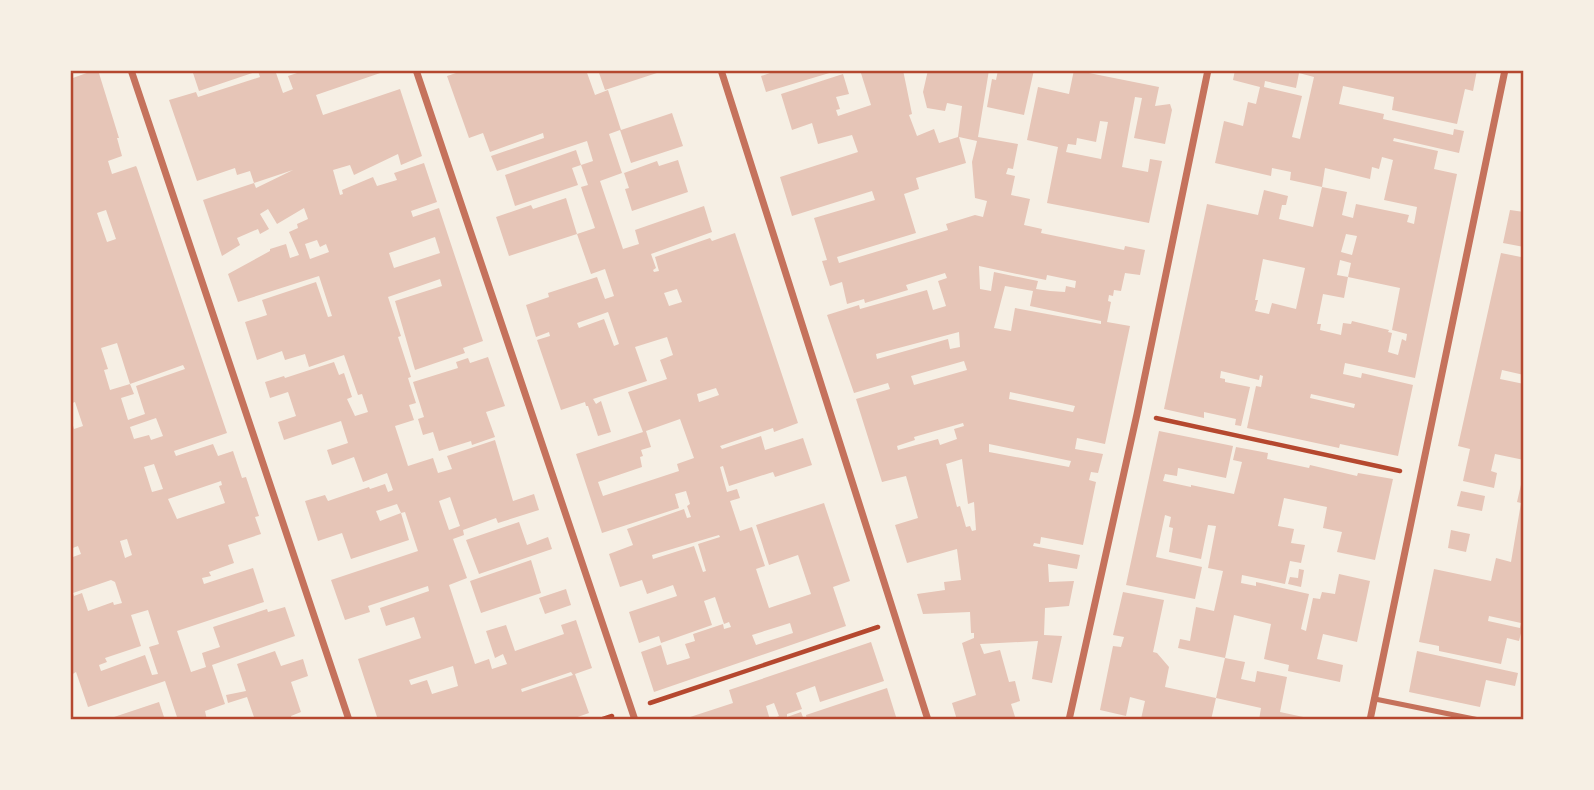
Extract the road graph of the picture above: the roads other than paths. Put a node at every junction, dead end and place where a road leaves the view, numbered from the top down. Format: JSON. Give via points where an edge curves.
{"nodes":[{"id":1,"x":131,"y":70,"type":"edge"},
{"id":2,"x":416,"y":70,"type":"edge"},
{"id":3,"x":721,"y":70,"type":"edge"},
{"id":4,"x":1208,"y":70,"type":"edge"},
{"id":5,"x":1505,"y":70,"type":"edge"},
{"id":6,"x":1375,"y":699,"type":"junction"},
{"id":7,"x":349,"y":720,"type":"edge"},
{"id":8,"x":635,"y":720,"type":"edge"},
{"id":9,"x":928,"y":720,"type":"edge"},
{"id":10,"x":1069,"y":720,"type":"edge"},
{"id":11,"x":1370,"y":720,"type":"edge"},
{"id":12,"x":1479,"y":720,"type":"edge"}],
"edges":[{"from":1,"to":7,"type":"street"},
{"from":2,"to":8,"type":"street"},
{"from":3,"to":9,"type":"street"},
{"from":4,"to":10,"type":"street"},
{"from":5,"to":6,"type":"street"},
{"from":6,"to":11,"type":"street"},
{"from":6,"to":12,"type":"lane"}]}
